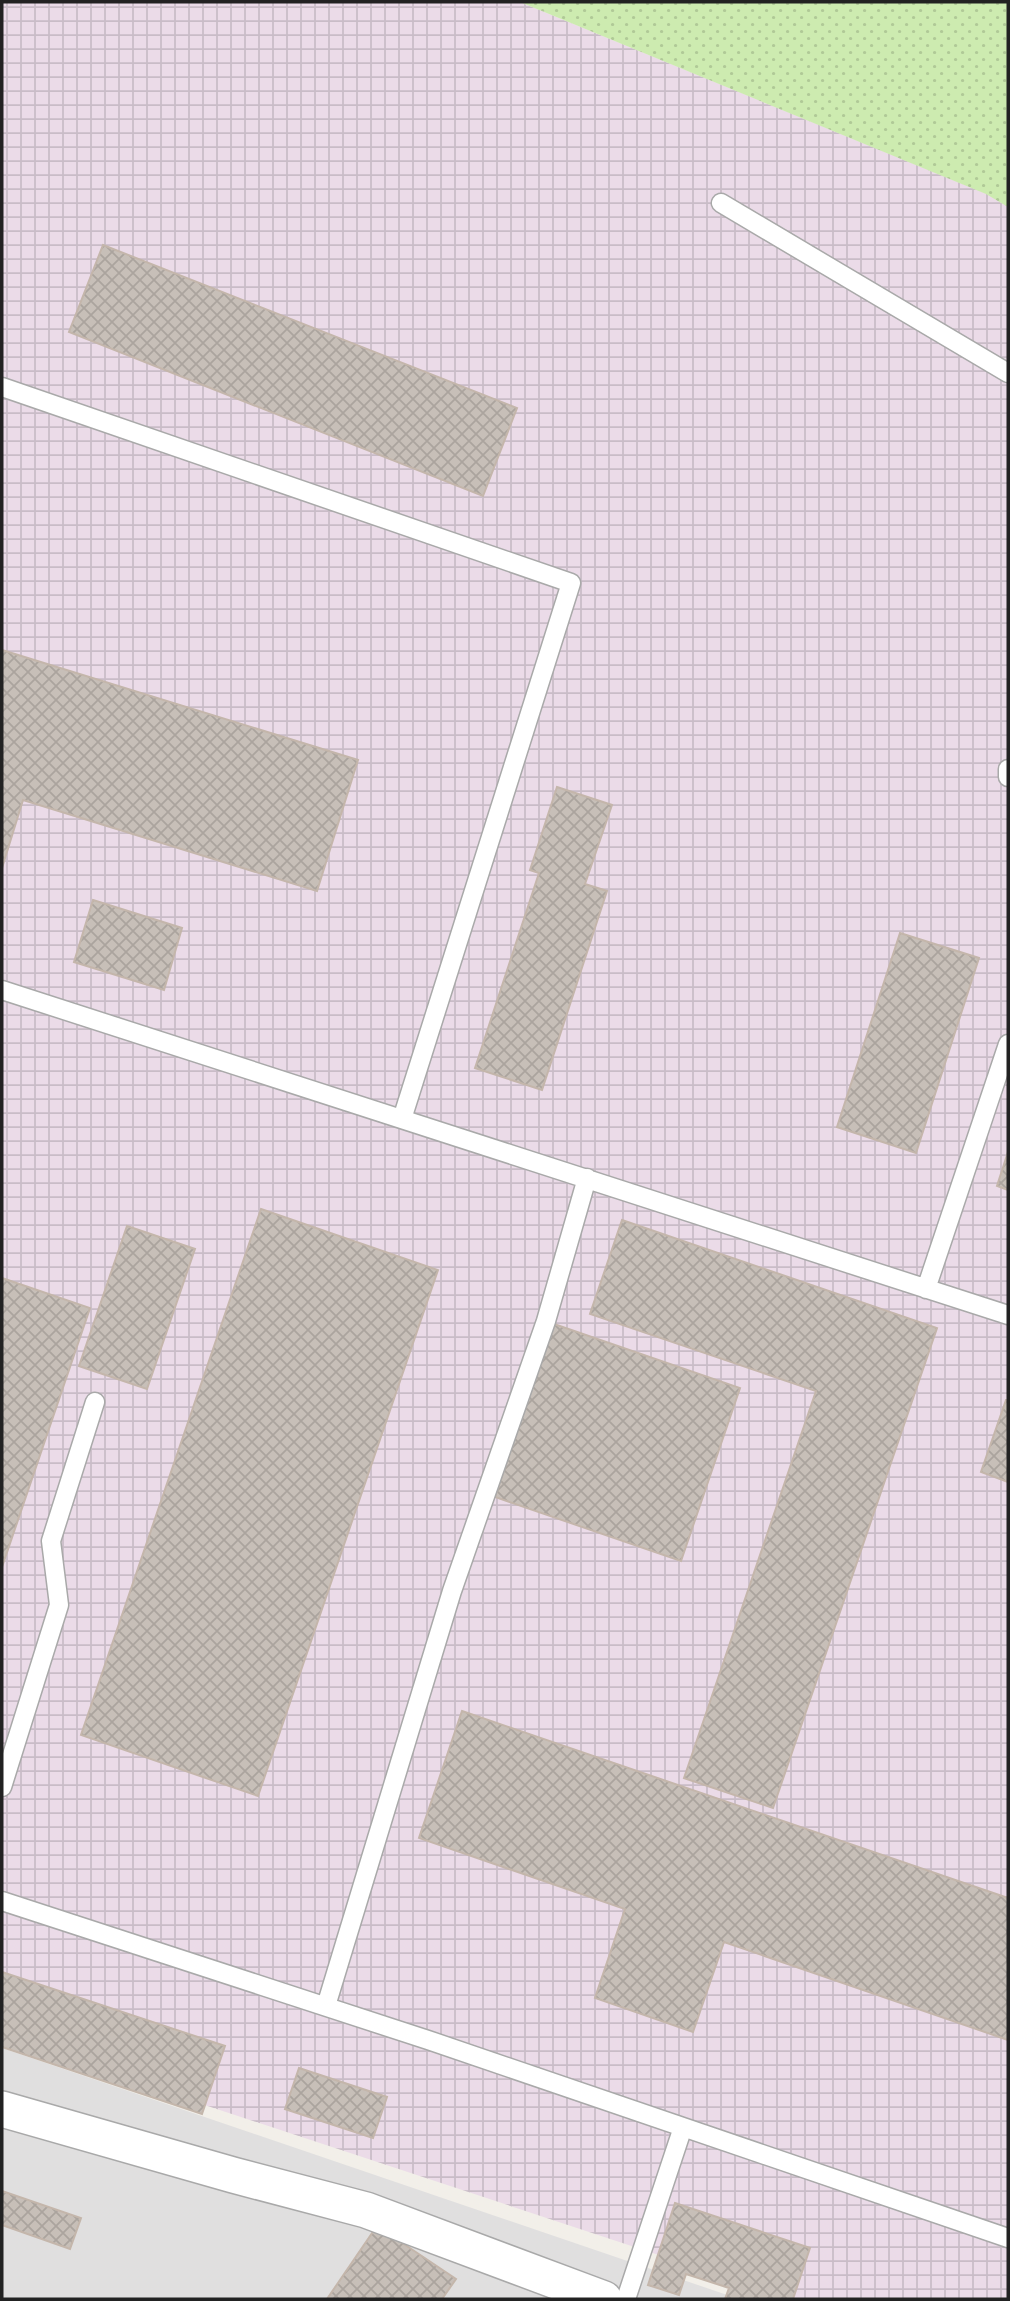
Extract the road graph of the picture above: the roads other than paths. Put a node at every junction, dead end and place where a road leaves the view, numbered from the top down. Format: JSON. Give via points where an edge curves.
{"nodes":[{"id":1,"x":721,"y":203,"type":"dead end"},
{"id":2,"x":1008,"y":373,"type":"edge"},
{"id":3,"x":2,"y":387,"type":"edge"},
{"id":4,"x":1008,"y":769,"type":"edge"},
{"id":5,"x":1008,"y":777,"type":"edge"},
{"id":6,"x":2,"y":990,"type":"edge"},
{"id":7,"x":1008,"y":1044,"type":"edge"},
{"id":8,"x":402,"y":1119,"type":"junction"},
{"id":9,"x":587,"y":1178,"type":"junction"},
{"id":10,"x":926,"y":1289,"type":"junction"},
{"id":11,"x":1008,"y":1315,"type":"edge"},
{"id":12,"x":95,"y":1402,"type":"dead end"},
{"id":13,"x":2,"y":1787,"type":"edge"},
{"id":14,"x":2,"y":1901,"type":"edge"},
{"id":15,"x":326,"y":2007,"type":"junction"},
{"id":16,"x":2,"y":2109,"type":"edge"},
{"id":17,"x":684,"y":2127,"type":"junction"},
{"id":18,"x":1008,"y":2238,"type":"edge"},
{"id":19,"x":604,"y":2299,"type":"edge"},
{"id":20,"x":626,"y":2299,"type":"edge"}],
"edges":[{"from":1,"to":2,"type":"lane"},
{"from":3,"to":8,"type":"lane","via":[[571,583]]},
{"from":4,"to":5,"type":"lane"},
{"from":6,"to":8,"type":"lane"},
{"from":7,"to":10,"type":"lane"},
{"from":8,"to":9,"type":"lane"},
{"from":9,"to":10,"type":"lane"},
{"from":9,"to":15,"type":"lane","via":[[545,1321],[452,1591]]},
{"from":10,"to":11,"type":"lane"},
{"from":12,"to":13,"type":"lane","via":[[51,1541],[59,1605]]},
{"from":14,"to":15,"type":"lane"},
{"from":15,"to":17,"type":"lane"},
{"from":16,"to":19,"type":"street","via":[[366,2210]]},
{"from":17,"to":18,"type":"lane"},
{"from":17,"to":20,"type":"lane"}]}
